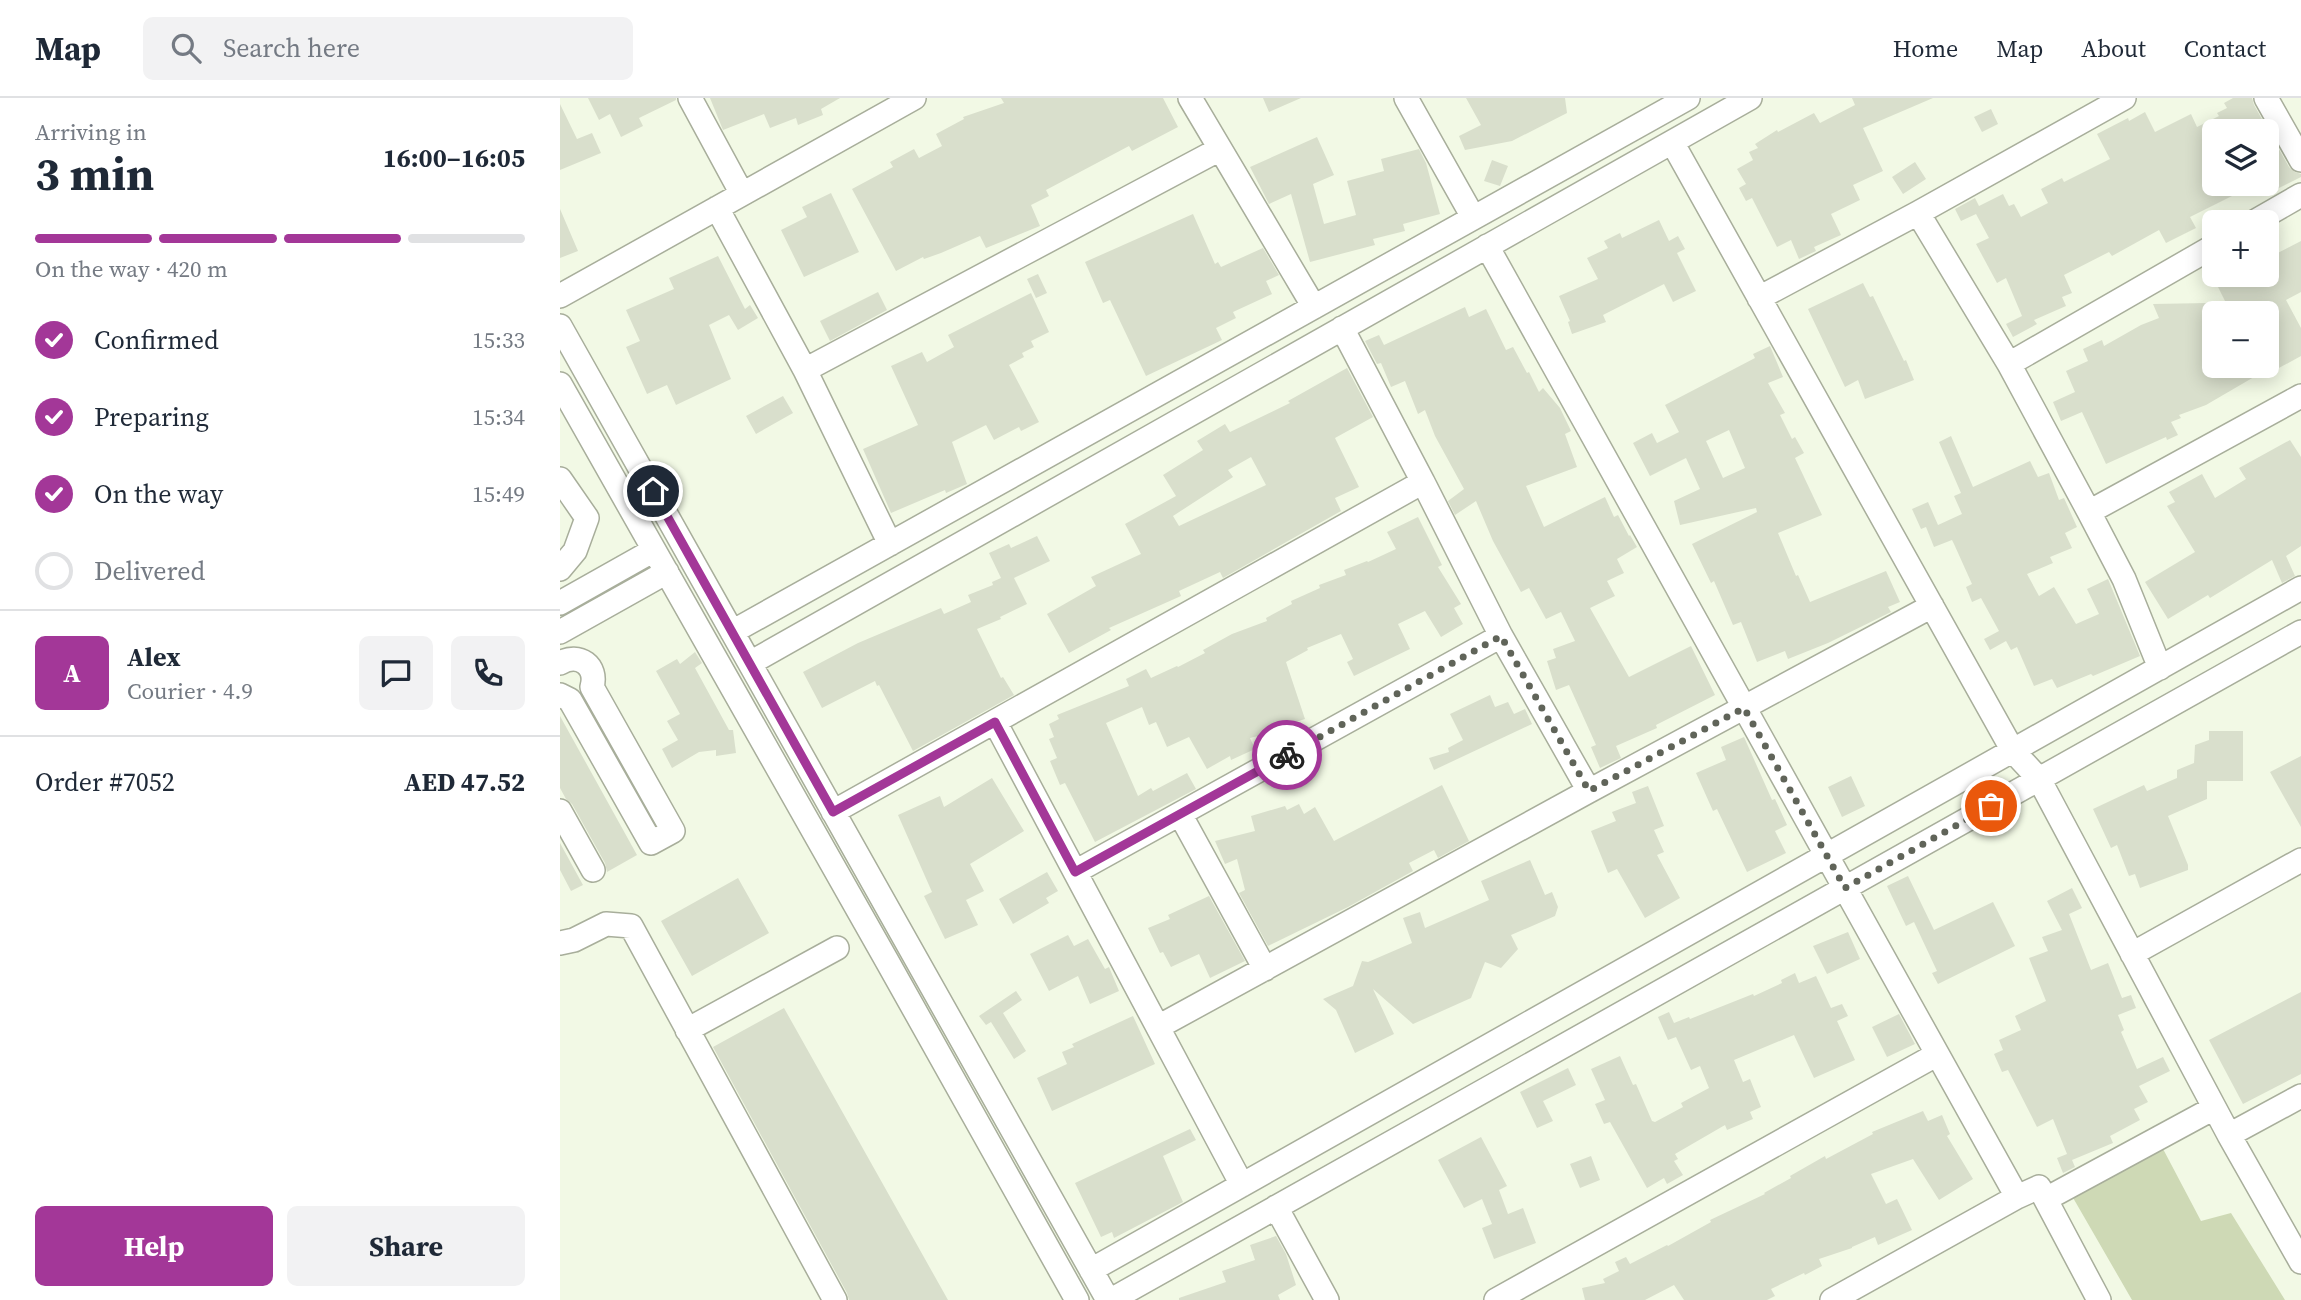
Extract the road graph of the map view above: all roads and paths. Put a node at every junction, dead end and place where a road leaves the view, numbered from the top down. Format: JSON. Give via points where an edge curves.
{"nodes":[{"id":1,"x":690,"y":98,"type":"edge"},
{"id":2,"x":914,"y":98,"type":"edge"},
{"id":3,"x":1190,"y":98,"type":"edge"},
{"id":4,"x":1406,"y":98,"type":"edge"},
{"id":5,"x":1688,"y":98,"type":"edge"},
{"id":6,"x":1750,"y":98,"type":"edge"},
{"id":7,"x":2124,"y":98,"type":"edge"},
{"id":8,"x":2266,"y":98,"type":"edge"},
{"id":9,"x":1655,"y":106,"type":"edge"},
{"id":10,"x":1672,"y":142,"type":"junction"},
{"id":11,"x":1220,"y":149,"type":"junction"},
{"id":12,"x":2301,"y":160,"type":"edge"},
{"id":13,"x":742,"y":194,"type":"junction"},
{"id":14,"x":2301,"y":195,"type":"edge"},
{"id":15,"x":717,"y":208,"type":"junction"},
{"id":16,"x":2275,"y":210,"type":"edge"},
{"id":17,"x":1918,"y":213,"type":"junction"},
{"id":18,"x":1474,"y":217,"type":"junction"},
{"id":19,"x":1487,"y":246,"type":"junction"},
{"id":20,"x":2202,"y":253,"type":"edge"},
{"id":21,"x":560,"y":296,"type":"edge"},
{"id":22,"x":1759,"y":298,"type":"junction"},
{"id":23,"x":1314,"y":307,"type":"junction"},
{"id":24,"x":560,"y":326,"type":"edge"},
{"id":25,"x":1342,"y":328,"type":"junction"},
{"id":26,"x":2010,"y":364,"type":"junction"},
{"id":27,"x":805,"y":370,"type":"junction"},
{"id":28,"x":560,"y":384,"type":"edge"},
{"id":29,"x":2301,"y":396,"type":"edge"},
{"id":30,"x":560,"y":479,"type":"edge"},
{"id":31,"x":1423,"y":482,"type":"junction"},
{"id":32,"x":2089,"y":512,"type":"junction"},
{"id":33,"x":890,"y":544,"type":"junction"},
{"id":34,"x":654,"y":550,"type":"junction"},
{"id":35,"x":560,"y":569,"type":"edge"},
{"id":36,"x":667,"y":572,"type":"junction"},
{"id":37,"x":2301,"y":588,"type":"edge"},
{"id":38,"x":560,"y":603,"type":"edge"},
{"id":39,"x":1932,"y":606,"type":"junction"},
{"id":40,"x":560,"y":631,"type":"edge"},
{"id":41,"x":732,"y":632,"type":"junction"},
{"id":42,"x":2301,"y":632,"type":"edge"},
{"id":43,"x":1501,"y":636,"type":"junction"},
{"id":44,"x":565,"y":660,"type":"edge"},
{"id":45,"x":750,"y":663,"type":"junction"},
{"id":46,"x":2160,"y":668,"type":"junction"},
{"id":47,"x":560,"y":695,"type":"edge"},
{"id":48,"x":1744,"y":708,"type":"junction"},
{"id":49,"x":995,"y":722,"type":"junction"},
{"id":50,"x":2013,"y":751,"type":"junction"},
{"id":51,"x":2039,"y":779,"type":"junction"},
{"id":52,"x":1589,"y":791,"type":"junction"},
{"id":53,"x":560,"y":811,"type":"edge"},
{"id":54,"x":833,"y":812,"type":"junction"},
{"id":55,"x":1181,"y":814,"type":"junction"},
{"id":56,"x":1827,"y":856,"type":"junction"},
{"id":57,"x":2301,"y":860,"type":"edge"},
{"id":58,"x":593,"y":870,"type":"dead end"},
{"id":59,"x":1075,"y":872,"type":"junction"},
{"id":60,"x":1845,"y":888,"type":"junction"},
{"id":61,"x":560,"y":943,"type":"edge"},
{"id":62,"x":837,"y":948,"type":"dead end"},
{"id":63,"x":2132,"y":954,"type":"junction"},
{"id":64,"x":1265,"y":969,"type":"junction"},
{"id":65,"x":1158,"y":1027,"type":"junction"},
{"id":66,"x":687,"y":1030,"type":"junction"},
{"id":67,"x":1936,"y":1055,"type":"junction"},
{"id":68,"x":2301,"y":1096,"type":"edge"},
{"id":69,"x":2214,"y":1108,"type":"junction"},
{"id":70,"x":2229,"y":1135,"type":"junction"},
{"id":71,"x":1242,"y":1185,"type":"junction"},
{"id":72,"x":2017,"y":1197,"type":"junction"},
{"id":73,"x":2046,"y":1199,"type":"junction"},
{"id":74,"x":1276,"y":1208,"type":"junction"},
{"id":75,"x":2301,"y":1262,"type":"edge"},
{"id":76,"x":1091,"y":1270,"type":"junction"},
{"id":77,"x":835,"y":1300,"type":"edge"},
{"id":78,"x":1077,"y":1300,"type":"edge"},
{"id":79,"x":1110,"y":1300,"type":"edge"},
{"id":80,"x":1327,"y":1300,"type":"edge"},
{"id":81,"x":1496,"y":1300,"type":"edge"},
{"id":82,"x":1832,"y":1300,"type":"edge"},
{"id":83,"x":2099,"y":1300,"type":"edge"}],
"edges":[{"from":1,"to":13,"type":"street"},
{"from":2,"to":13,"type":"street"},
{"from":3,"to":11,"type":"street"},
{"from":4,"to":18,"type":"street"},
{"from":5,"to":9,"type":"street"},
{"from":6,"to":10,"type":"street"},
{"from":7,"to":17,"type":"street"},
{"from":8,"to":12,"type":"street"},
{"from":9,"to":18,"type":"street"},
{"from":10,"to":19,"type":"street"},
{"from":10,"to":22,"type":"street"},
{"from":11,"to":23,"type":"street"},
{"from":11,"to":27,"type":"street"},
{"from":13,"to":15,"type":"street"},
{"from":14,"to":16,"type":"street"},
{"from":15,"to":21,"type":"street"},
{"from":15,"to":27,"type":"street"},
{"from":17,"to":22,"type":"street"},
{"from":17,"to":26,"type":"street"},
{"from":18,"to":23,"type":"street"},
{"from":19,"to":25,"type":"street"},
{"from":19,"to":48,"type":"street"},
{"from":20,"to":26,"type":"street"},
{"from":22,"to":39,"type":"street"},
{"from":23,"to":33,"type":"street"},
{"from":24,"to":41,"type":"street"},
{"from":25,"to":31,"type":"street"},
{"from":25,"to":45,"type":"street"},
{"from":26,"to":32,"type":"street"},
{"from":27,"to":33,"type":"street"},
{"from":28,"to":34,"type":"street"},
{"from":29,"to":32,"type":"street"},
{"from":30,"to":35,"type":"street","via":[[587,517],[575,551]]},
{"from":31,"to":43,"type":"street"},
{"from":31,"to":49,"type":"street"},
{"from":32,"to":46,"type":"street","via":[[2124,579]]},
{"from":33,"to":41,"type":"street"},
{"from":34,"to":36,"type":"street"},
{"from":34,"to":38,"type":"street"},
{"from":36,"to":40,"type":"street"},
{"from":36,"to":78,"type":"street"},
{"from":37,"to":46,"type":"street"},
{"from":39,"to":48,"type":"street"},
{"from":39,"to":50,"type":"street"},
{"from":40,"to":44,"type":"street"},
{"from":41,"to":45,"type":"street"},
{"from":42,"to":51,"type":"street"},
{"from":43,"to":52,"type":"street"},
{"from":43,"to":55,"type":"street"},
{"from":44,"to":47,"type":"street","via":[[579,658],[592,668],[592,687],[673,831],[650,843],[570,699]]},
{"from":45,"to":54,"type":"street"},
{"from":46,"to":50,"type":"street"},
{"from":48,"to":52,"type":"street"},
{"from":48,"to":56,"type":"street"},
{"from":49,"to":54,"type":"street"},
{"from":49,"to":59,"type":"street"},
{"from":50,"to":51,"type":"street"},
{"from":50,"to":56,"type":"street"},
{"from":51,"to":60,"type":"street"},
{"from":51,"to":63,"type":"street"},
{"from":52,"to":64,"type":"street"},
{"from":53,"to":58,"type":"street"},
{"from":54,"to":76,"type":"street"},
{"from":55,"to":59,"type":"street"},
{"from":55,"to":64,"type":"street"},
{"from":56,"to":60,"type":"street"},
{"from":56,"to":71,"type":"street"},
{"from":57,"to":63,"type":"street"},
{"from":59,"to":65,"type":"street"},
{"from":60,"to":67,"type":"street"},
{"from":60,"to":74,"type":"street"},
{"from":61,"to":66,"type":"street","via":[[606,924],[631,926]]},
{"from":62,"to":66,"type":"street"},
{"from":63,"to":69,"type":"street"},
{"from":64,"to":65,"type":"street"},
{"from":65,"to":71,"type":"street"},
{"from":66,"to":77,"type":"street"},
{"from":67,"to":72,"type":"street"},
{"from":67,"to":81,"type":"street"},
{"from":68,"to":70,"type":"street"},
{"from":69,"to":70,"type":"street"},
{"from":69,"to":73,"type":"street"},
{"from":70,"to":75,"type":"street"},
{"from":71,"to":76,"type":"street"},
{"from":72,"to":73,"type":"street","via":[[2039,1187]]},
{"from":72,"to":82,"type":"street"},
{"from":73,"to":83,"type":"street"},
{"from":74,"to":79,"type":"street"},
{"from":74,"to":80,"type":"street"},
{"from":76,"to":79,"type":"street"}]}
